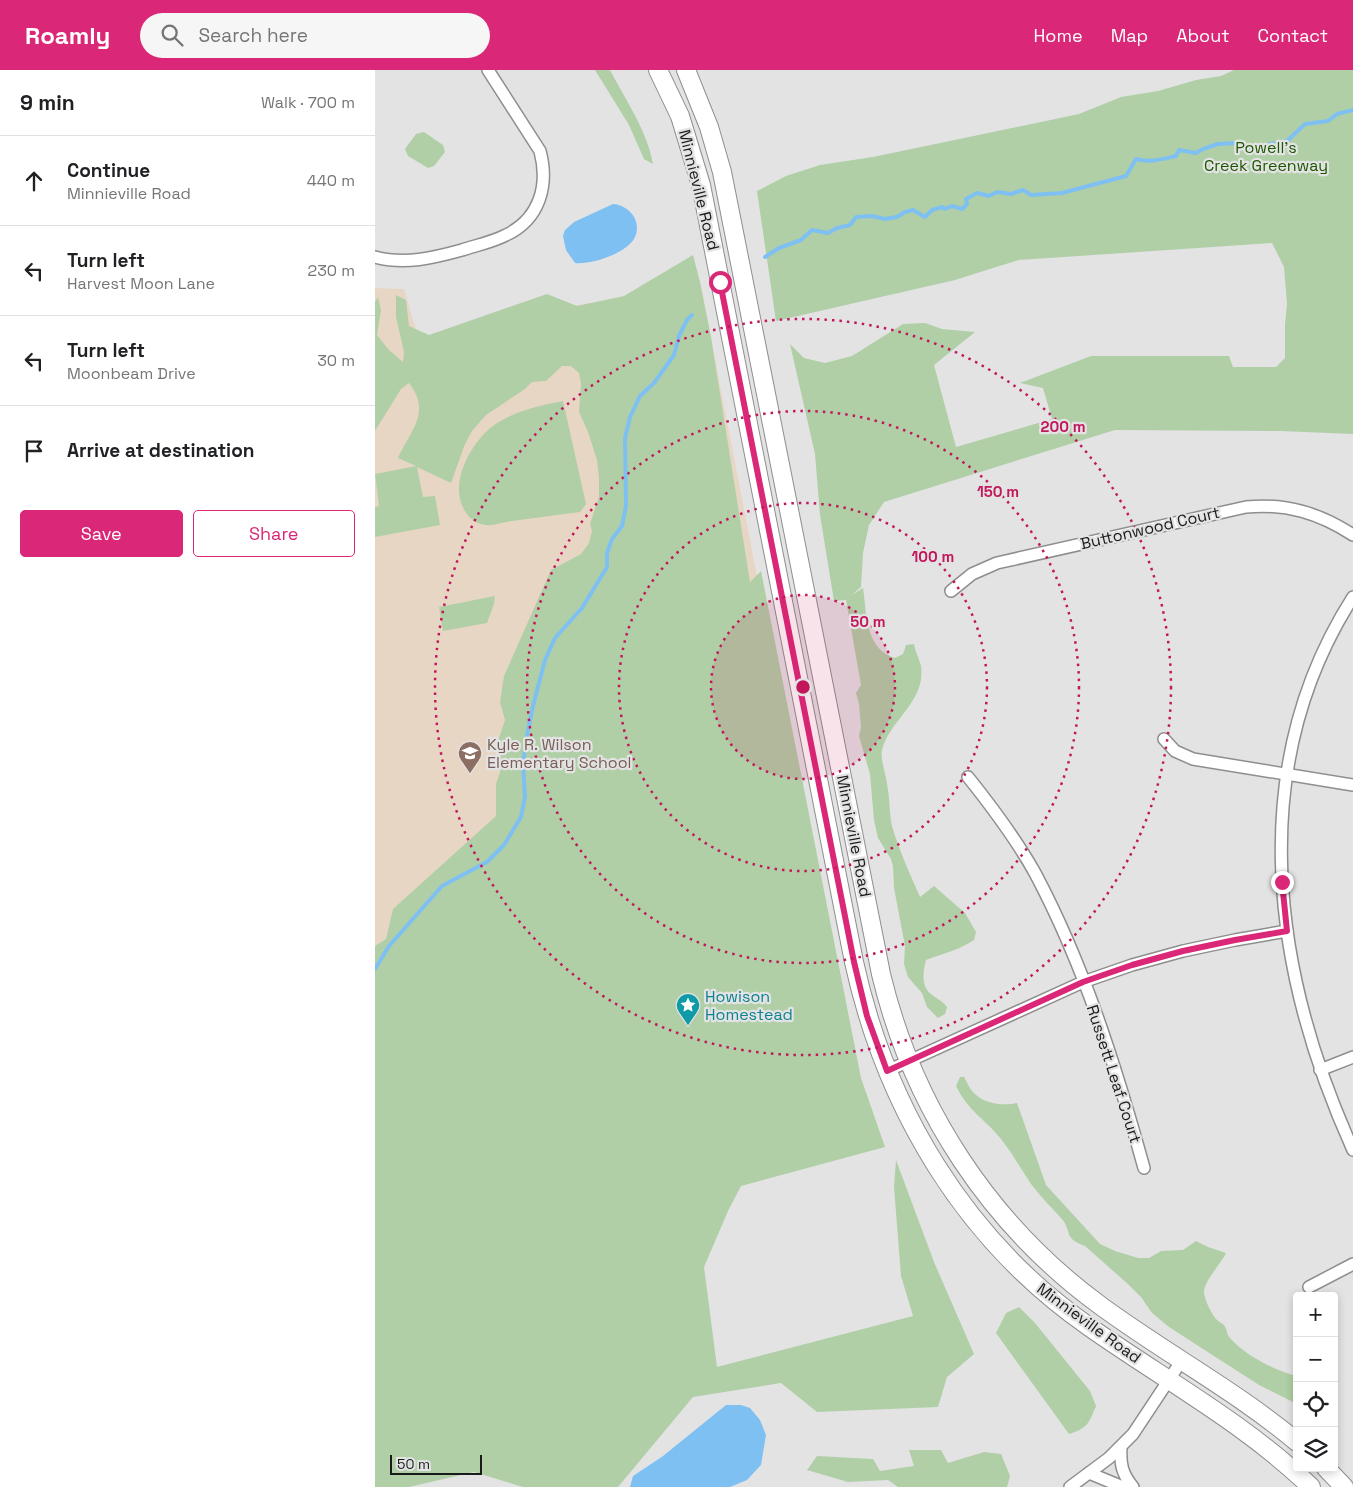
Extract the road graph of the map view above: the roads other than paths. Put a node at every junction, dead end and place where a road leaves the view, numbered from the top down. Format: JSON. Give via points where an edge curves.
{"nodes":[{"id":1,"x":488,"y":70,"type":"edge"},
{"id":2,"x":659,"y":70,"type":"edge"},
{"id":3,"x":686,"y":70,"type":"edge"},
{"id":4,"x":375,"y":257,"type":"edge"},
{"id":5,"x":1353,"y":535,"type":"edge"},
{"id":6,"x":951,"y":591,"type":"dead end"},
{"id":7,"x":1353,"y":597,"type":"edge"},
{"id":8,"x":1164,"y":739,"type":"dead end"},
{"id":9,"x":1285,"y":775,"type":"junction"},
{"id":10,"x":968,"y":777,"type":"dead end"},
{"id":11,"x":1353,"y":785,"type":"edge"},
{"id":12,"x":1287,"y":931,"type":"junction"},
{"id":13,"x":1083,"y":982,"type":"junction"},
{"id":14,"x":1353,"y":1057,"type":"edge"},
{"id":15,"x":908,"y":1062,"type":"junction"},
{"id":16,"x":1320,"y":1070,"type":"junction"},
{"id":17,"x":887,"y":1071,"type":"junction"},
{"id":18,"x":1353,"y":1150,"type":"edge"},
{"id":19,"x":1144,"y":1168,"type":"dead end"},
{"id":20,"x":1353,"y":1264,"type":"edge"},
{"id":21,"x":1309,"y":1287,"type":"dead end"},
{"id":22,"x":1182,"y":1360,"type":"junction"},
{"id":23,"x":1169,"y":1380,"type":"junction"},
{"id":24,"x":1293,"y":1439,"type":"edge"},
{"id":25,"x":1121,"y":1447,"type":"junction"},
{"id":26,"x":1330,"y":1472,"type":"edge"},
{"id":27,"x":1089,"y":1473,"type":"junction"},
{"id":28,"x":1069,"y":1487,"type":"edge"},
{"id":29,"x":1123,"y":1487,"type":"edge"},
{"id":30,"x":1133,"y":1487,"type":"edge"},
{"id":31,"x":1311,"y":1487,"type":"edge"},
{"id":32,"x":1344,"y":1487,"type":"edge"}],
"edges":[{"from":1,"to":4,"type":"street","via":[[540,150],[544,164],[543,190],[535,210],[528,220],[506,236],[445,255],[400,261]]},
{"from":2,"to":17,"type":"main road","name":"Minnieville Road","via":[[682,123],[701,185],[854,962],[867,1016]]},
{"from":3,"to":15,"type":"main road","name":"Minnieville Road","via":[[709,126],[722,172],[881,974]]},
{"from":5,"to":6,"type":"street","name":"Buttonwood Court","via":[[1329,520],[1293,508],[1246,507],[997,562],[972,574]]},
{"from":7,"to":9,"type":"street","via":[[1327,642],[1313,675]]},
{"from":8,"to":9,"type":"street","via":[[1175,751],[1193,759]]},
{"from":9,"to":11,"type":"street"},
{"from":9,"to":12,"type":"street","via":[[1281,838]]},
{"from":10,"to":13,"type":"street","name":"Russett Leaf Court","via":[[1013,836],[1034,872],[1057,916]]},
{"from":12,"to":13,"type":"street","via":[[1183,951]]},
{"from":12,"to":16,"type":"street","via":[[1303,1012]]},
{"from":13,"to":15,"type":"street"},
{"from":13,"to":19,"type":"street","name":"Russett Leaf Court","via":[[1110,1055]]},
{"from":14,"to":16,"type":"street"},
{"from":15,"to":17,"type":"street"},
{"from":15,"to":22,"type":"main road","name":"Minnieville Road","via":[[956,1152],[981,1189],[1018,1233],[1056,1271],[1085,1294]]},
{"from":16,"to":18,"type":"street"},
{"from":17,"to":23,"type":"main road","name":"Minnieville Road","via":[[927,1150],[950,1187],[991,1239],[1060,1305]]},
{"from":20,"to":21,"type":"street"},
{"from":22,"to":23,"type":"street"},
{"from":22,"to":24,"type":"main road","name":"Minnieville Road"},
{"from":23,"to":25,"type":"street"},
{"from":23,"to":31,"type":"main road","name":"Minnieville Road","via":[[1258,1440]]},
{"from":25,"to":27,"type":"street"},
{"from":25,"to":30,"type":"street","via":[[1122,1470]]},
{"from":26,"to":32,"type":"main road"},
{"from":27,"to":28,"type":"street"},
{"from":27,"to":29,"type":"street"}]}
